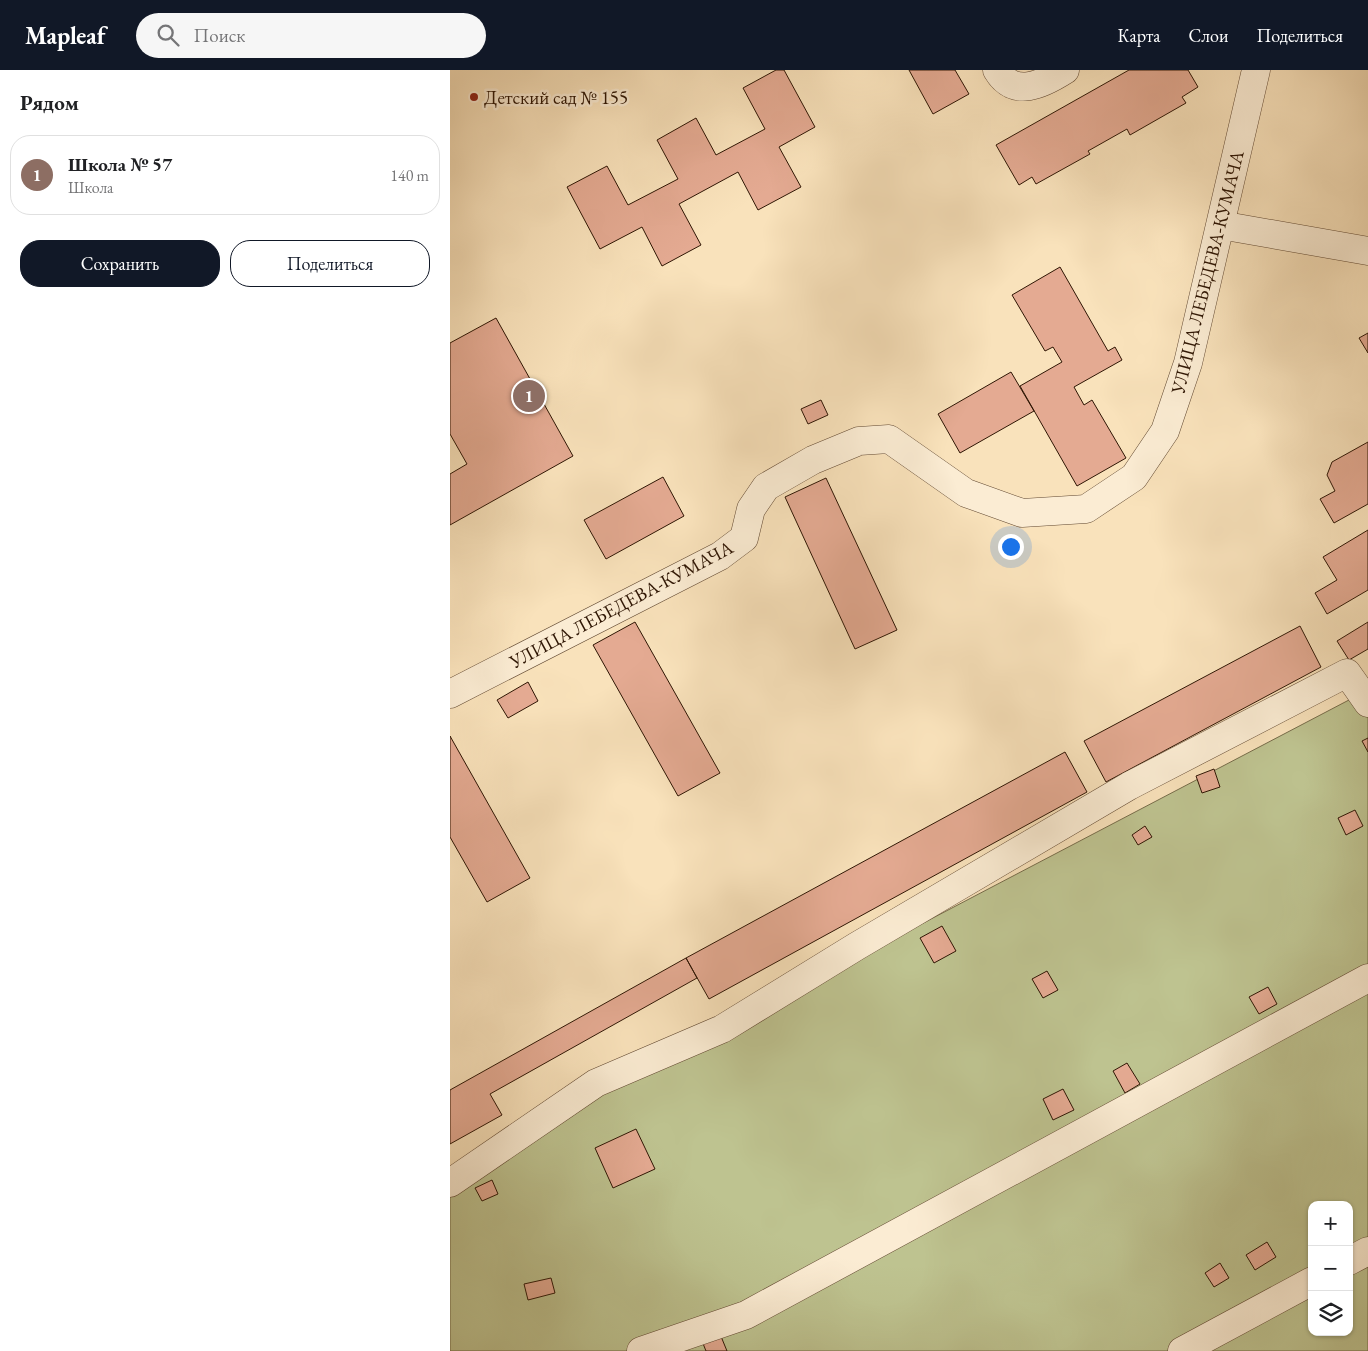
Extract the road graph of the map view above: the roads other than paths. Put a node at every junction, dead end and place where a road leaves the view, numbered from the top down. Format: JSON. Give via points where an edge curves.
{"nodes":[{"id":1,"x":997,"y":70,"type":"edge"},
{"id":2,"x":1065,"y":70,"type":"edge"},
{"id":3,"x":1256,"y":70,"type":"edge"},
{"id":4,"x":1220,"y":225,"type":"junction"},
{"id":5,"x":1368,"y":251,"type":"edge"},
{"id":6,"x":450,"y":694,"type":"edge"},
{"id":7,"x":1368,"y":703,"type":"edge"},
{"id":8,"x":1368,"y":978,"type":"edge"},
{"id":9,"x":450,"y":1184,"type":"edge"},
{"id":10,"x":1368,"y":1251,"type":"edge"},
{"id":11,"x":1353,"y":1259,"type":"edge"},
{"id":12,"x":1308,"y":1283,"type":"edge"},
{"id":13,"x":641,"y":1351,"type":"edge"},
{"id":14,"x":1182,"y":1351,"type":"edge"}],
"edges":[{"from":1,"to":2,"type":"street","via":[[1015,86],[1028,88]]},
{"from":3,"to":4,"type":"street","name":"УЛИЦА ЛЕБЕДЕВА-КУМАЧА"},
{"from":4,"to":5,"type":"street"},
{"from":4,"to":6,"type":"street","name":"УЛИЦА ЛЕБЕДЕВА-КУМАЧА","via":[[1188,363],[1165,431],[1134,477],[1086,509],[1022,513],[966,492],[889,438],[859,441],[813,460],[766,487],[751,509],[744,538],[720,556]]},
{"from":7,"to":9,"type":"street","via":[[1347,673],[1129,786],[722,1029],[596,1083]]},
{"from":8,"to":13,"type":"street","via":[[746,1315]]},
{"from":10,"to":11,"type":"street"},
{"from":12,"to":14,"type":"street"}]}
